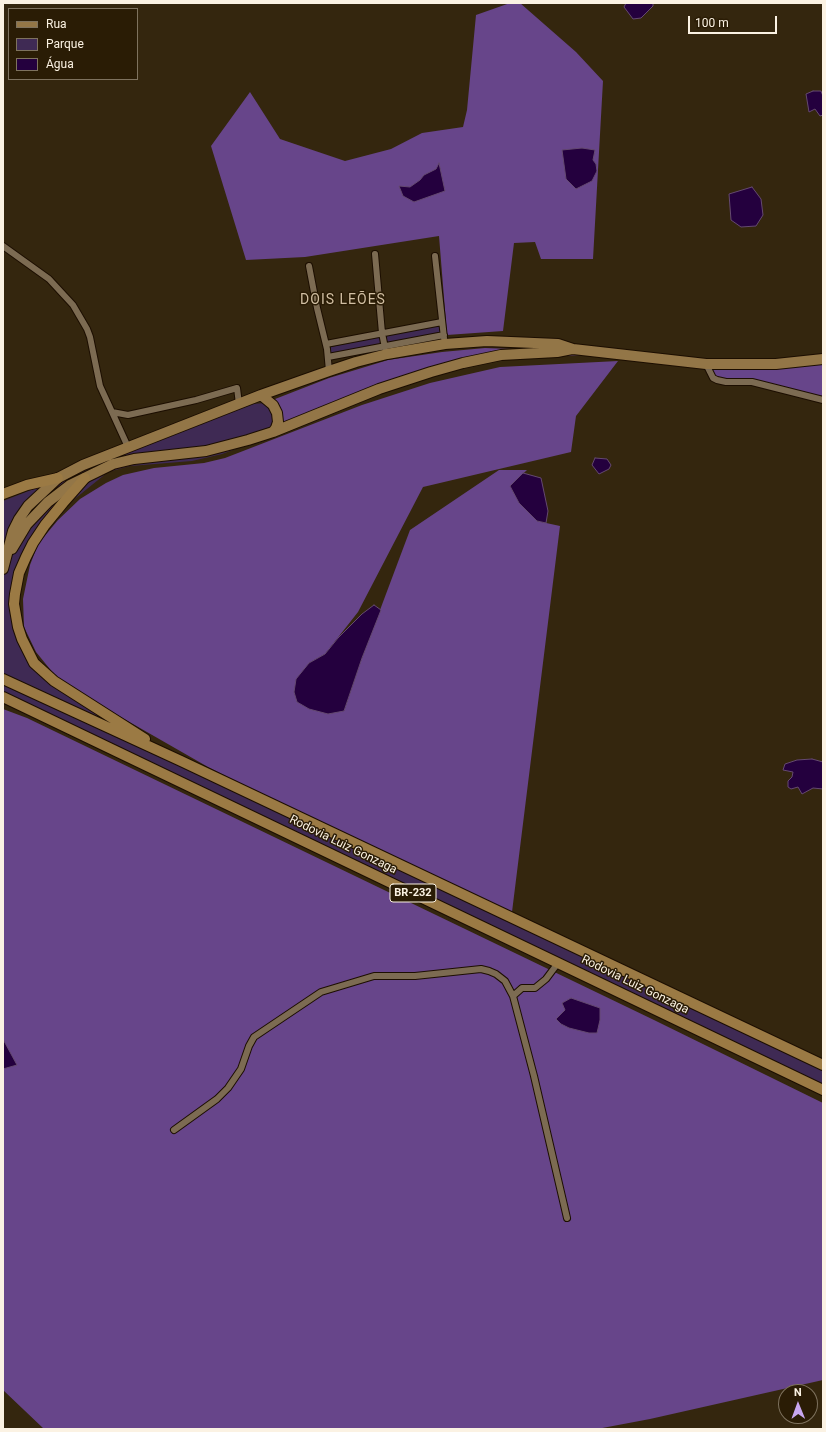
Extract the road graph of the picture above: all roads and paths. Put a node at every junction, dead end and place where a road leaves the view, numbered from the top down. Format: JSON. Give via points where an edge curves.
{"nodes":[{"id":1,"x":3,"y":246,"type":"edge"},
{"id":2,"x":375,"y":254,"type":"dead end"},
{"id":3,"x":435,"y":256,"type":"dead end"},
{"id":4,"x":310,"y":266,"type":"dead end"},
{"id":5,"x":442,"y":322,"type":"junction"},
{"id":6,"x":382,"y":333,"type":"junction"},
{"id":7,"x":444,"y":339,"type":"junction"},
{"id":8,"x":326,"y":344,"type":"junction"},
{"id":9,"x":573,"y":349,"type":"junction"},
{"id":10,"x":386,"y":350,"type":"junction"},
{"id":11,"x":328,"y":358,"type":"junction"},
{"id":12,"x":823,"y":358,"type":"edge"},
{"id":13,"x":706,"y":364,"type":"junction"},
{"id":14,"x":329,"y":371,"type":"junction"},
{"id":15,"x":261,"y":395,"type":"junction"},
{"id":16,"x":823,"y":400,"type":"edge"},
{"id":17,"x":239,"y":404,"type":"junction"},
{"id":18,"x":112,"y":412,"type":"junction"},
{"id":19,"x":273,"y":432,"type":"junction"},
{"id":20,"x":128,"y":447,"type":"junction"},
{"id":21,"x":58,"y":478,"type":"junction"},
{"id":22,"x":85,"y":478,"type":"junction"},
{"id":23,"x":3,"y":494,"type":"edge"},
{"id":24,"x":7,"y":558,"type":"junction"},
{"id":25,"x":3,"y":569,"type":"edge"},
{"id":26,"x":3,"y":679,"type":"edge"},
{"id":27,"x":3,"y":697,"type":"edge"},
{"id":28,"x":181,"y":761,"type":"junction"},
{"id":29,"x":558,"y":963,"type":"junction"},
{"id":30,"x":513,"y":996,"type":"junction"},
{"id":31,"x":823,"y":1065,"type":"edge"},
{"id":32,"x":823,"y":1090,"type":"edge"},
{"id":33,"x":174,"y":1130,"type":"dead end"},
{"id":34,"x":567,"y":1218,"type":"dead end"}],
"edges":[{"from":1,"to":18,"type":"street","via":[[49,279],[73,305],[88,333],[100,386]]},
{"from":2,"to":6,"type":"street"},
{"from":3,"to":5,"type":"street"},
{"from":4,"to":8,"type":"street"},
{"from":5,"to":6,"type":"street"},
{"from":5,"to":7,"type":"street"},
{"from":6,"to":8,"type":"street"},
{"from":6,"to":10,"type":"street"},
{"from":7,"to":9,"type":"main road","via":[[558,344]]},
{"from":7,"to":10,"type":"main road"},
{"from":8,"to":11,"type":"street"},
{"from":9,"to":13,"type":"main road"},
{"from":9,"to":19,"type":"main road","via":[[501,355],[470,361],[379,389]]},
{"from":10,"to":11,"type":"street"},
{"from":10,"to":14,"type":"main road"},
{"from":11,"to":14,"type":"street"},
{"from":12,"to":13,"type":"main road","via":[[776,364]]},
{"from":13,"to":16,"type":"street","via":[[713,378],[717,380],[752,382]]},
{"from":14,"to":15,"type":"main road"},
{"from":15,"to":17,"type":"main road"},
{"from":15,"to":19,"type":"main road","via":[[278,413],[278,422]]},
{"from":17,"to":18,"type":"street","via":[[237,388],[128,415]]},
{"from":17,"to":20,"type":"main road"},
{"from":18,"to":20,"type":"street"},
{"from":19,"to":22,"type":"main road","via":[[206,451],[134,459],[113,464]]},
{"from":20,"to":21,"type":"main road"},
{"from":21,"to":23,"type":"highway"},
{"from":21,"to":24,"type":"main road","via":[[28,506],[19,519],[13,531]]},
{"from":22,"to":24,"type":"main road","via":[[59,492],[37,512]]},
{"from":22,"to":28,"type":"highway","via":[[45,525],[26,557],[14,604],[20,634],[34,663],[54,681]]},
{"from":24,"to":25,"type":"main road"},
{"from":26,"to":28,"type":"highway","name":"Rodovia Luiz Gonzaga","number":"BR-232"},
{"from":27,"to":29,"type":"highway","name":"Rodovia Luiz Gonzaga","number":"BR-232"},
{"from":28,"to":31,"type":"highway","name":"Rodovia Luiz Gonzaga","number":"BR-232"},
{"from":29,"to":30,"type":"street","via":[[546,979],[535,988],[522,988]]},
{"from":29,"to":32,"type":"highway","name":"Rodovia Luiz Gonzaga","number":"BR-232"},
{"from":30,"to":33,"type":"street","via":[[505,981],[489,970],[481,969],[415,976],[374,976],[326,990],[254,1037],[240,1069],[228,1088],[218,1099]]},
{"from":30,"to":34,"type":"street"}]}
